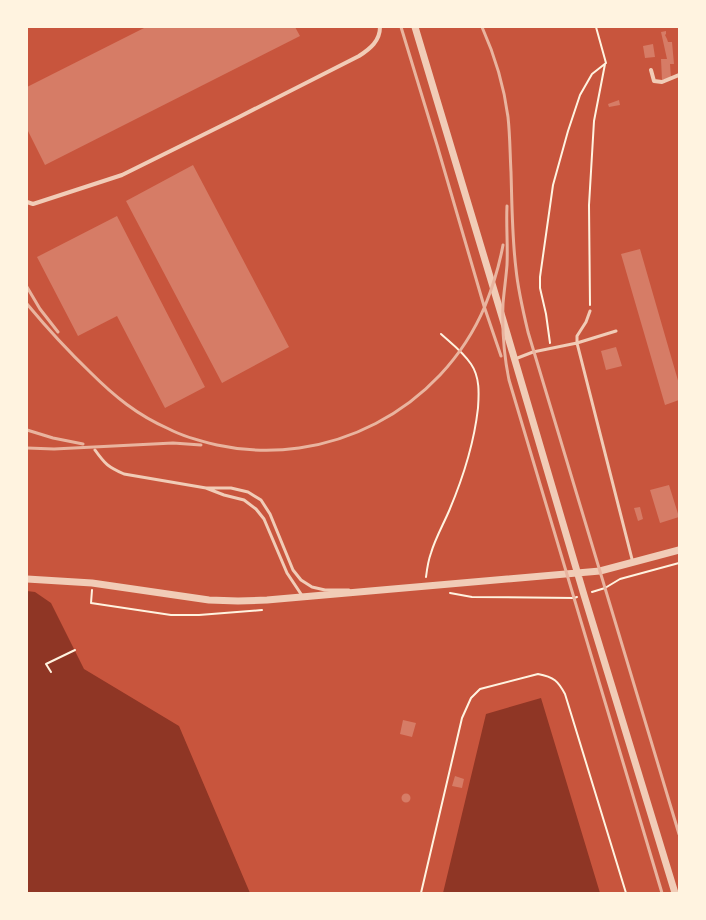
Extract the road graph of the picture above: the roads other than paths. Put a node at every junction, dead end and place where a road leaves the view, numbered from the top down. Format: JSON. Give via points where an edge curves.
{"nodes":[{"id":1,"x":380,"y":27,"type":"edge"},
{"id":2,"x":415,"y":27,"type":"edge"},
{"id":3,"x":651,"y":70,"type":"dead end"},
{"id":4,"x":679,"y":75,"type":"edge"},
{"id":5,"x":27,"y":202,"type":"edge"},
{"id":6,"x":590,"y":311,"type":"road end"},
{"id":7,"x":616,"y":331,"type":"dead end"},
{"id":8,"x":577,"y":343,"type":"junction"},
{"id":9,"x":515,"y":359,"type":"junction"},
{"id":10,"x":95,"y":450,"type":"dead end"},
{"id":11,"x":206,"y":488,"type":"junction"},
{"id":12,"x":679,"y":550,"type":"edge"},
{"id":13,"x":633,"y":563,"type":"junction"},
{"id":14,"x":578,"y":574,"type":"junction"},
{"id":15,"x":27,"y":579,"type":"edge"},
{"id":16,"x":362,"y":592,"type":"junction"},
{"id":17,"x":304,"y":598,"type":"junction"},
{"id":18,"x":675,"y":893,"type":"edge"}],
"edges":[{"from":1,"to":5,"type":"street","via":[[376,41],[370,49],[239,117],[122,175],[33,204]]},
{"from":2,"to":9,"type":"street"},
{"from":3,"to":4,"type":"street","via":[[654,80],[662,82]]},
{"from":6,"to":8,"type":"lane","via":[[577,336]]},
{"from":7,"to":8,"type":"lane"},
{"from":8,"to":9,"type":"lane","via":[[533,352]]},
{"from":8,"to":13,"type":"lane"},
{"from":9,"to":14,"type":"street"},
{"from":10,"to":11,"type":"lane","via":[[112,469],[124,474]]},
{"from":11,"to":16,"type":"lane","via":[[231,488],[248,492],[261,500],[270,514],[293,570],[301,580],[312,587],[325,590]]},
{"from":11,"to":17,"type":"lane","via":[[244,500],[256,509],[264,520],[287,573]]},
{"from":12,"to":13,"type":"street"},
{"from":13,"to":14,"type":"street"},
{"from":14,"to":16,"type":"street"},
{"from":14,"to":18,"type":"street"},
{"from":15,"to":17,"type":"street","via":[[92,583],[210,600]]},
{"from":16,"to":17,"type":"street"}]}
